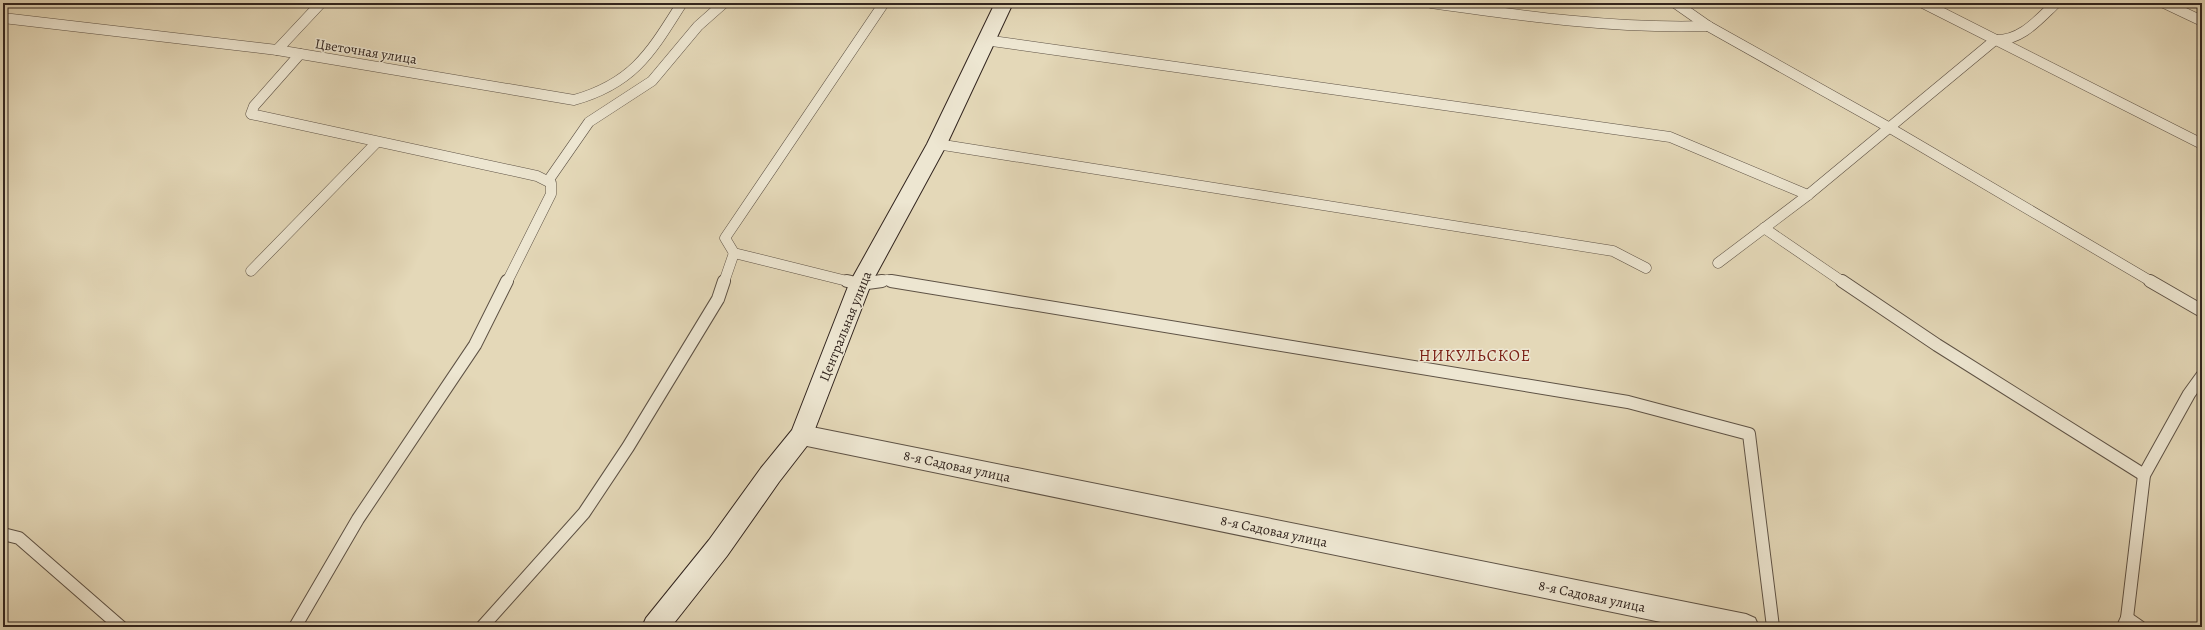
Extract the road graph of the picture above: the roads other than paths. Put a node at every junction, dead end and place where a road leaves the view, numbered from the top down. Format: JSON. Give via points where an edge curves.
{"nodes":[{"id":1,"x":321,"y":3,"type":"edge"},
{"id":2,"x":682,"y":3,"type":"edge"},
{"id":3,"x":724,"y":3,"type":"edge"},
{"id":4,"x":884,"y":3,"type":"edge"},
{"id":5,"x":1004,"y":3,"type":"edge"},
{"id":6,"x":1431,"y":3,"type":"edge"},
{"id":7,"x":1675,"y":3,"type":"edge"},
{"id":8,"x":1923,"y":3,"type":"edge"},
{"id":9,"x":2056,"y":3,"type":"edge"},
{"id":10,"x":2164,"y":3,"type":"edge"},
{"id":11,"x":3,"y":18,"type":"edge"},
{"id":12,"x":2202,"y":21,"type":"edge"},
{"id":13,"x":1708,"y":26,"type":"junction"},
{"id":14,"x":985,"y":40,"type":"junction"},
{"id":15,"x":1995,"y":40,"type":"junction"},
{"id":16,"x":277,"y":50,"type":"junction"},
{"id":17,"x":300,"y":54,"type":"junction"},
{"id":18,"x":1890,"y":128,"type":"junction"},
{"id":19,"x":377,"y":142,"type":"junction"},
{"id":20,"x":937,"y":144,"type":"junction"},
{"id":21,"x":2202,"y":144,"type":"edge"},
{"id":22,"x":548,"y":181,"type":"junction"},
{"id":23,"x":1808,"y":195,"type":"junction"},
{"id":24,"x":1764,"y":228,"type":"junction"},
{"id":25,"x":734,"y":254,"type":"junction"},
{"id":26,"x":1718,"y":263,"type":"dead end"},
{"id":27,"x":1646,"y":268,"type":"dead end"},
{"id":28,"x":251,"y":271,"type":"dead end"},
{"id":29,"x":860,"y":284,"type":"junction"},
{"id":30,"x":2202,"y":311,"type":"edge"},
{"id":31,"x":2202,"y":376,"type":"edge"},
{"id":32,"x":802,"y":435,"type":"junction"},
{"id":33,"x":2144,"y":475,"type":"junction"},
{"id":34,"x":3,"y":534,"type":"edge"},
{"id":35,"x":2125,"y":622,"type":"edge"},
{"id":36,"x":121,"y":627,"type":"edge"},
{"id":37,"x":295,"y":627,"type":"edge"},
{"id":38,"x":482,"y":627,"type":"edge"},
{"id":39,"x":655,"y":627,"type":"edge"},
{"id":40,"x":1746,"y":627,"type":"edge"},
{"id":41,"x":1773,"y":627,"type":"edge"},
{"id":42,"x":2140,"y":627,"type":"edge"}],
"edges":[{"from":1,"to":16,"type":"lane"},
{"from":2,"to":17,"type":"lane","name":"Цветочная улица","via":[[652,50],[626,78],[596,96],[574,100]]},
{"from":3,"to":22,"type":"lane","via":[[698,26],[652,81],[589,122]]},
{"from":4,"to":25,"type":"lane","via":[[725,238]]},
{"from":5,"to":14,"type":"street","name":"Центральная улица"},
{"from":6,"to":13,"type":"lane","via":[[1551,19],[1674,28]]},
{"from":7,"to":13,"type":"lane"},
{"from":8,"to":15,"type":"lane"},
{"from":9,"to":15,"type":"lane","via":[[2014,39],[2004,42]]},
{"from":10,"to":12,"type":"lane"},
{"from":11,"to":16,"type":"lane","name":"Цветочная улица"},
{"from":13,"to":18,"type":"lane"},
{"from":14,"to":20,"type":"street","name":"Центральная улица"},
{"from":14,"to":23,"type":"lane","via":[[1670,137]]},
{"from":15,"to":18,"type":"lane"},
{"from":15,"to":21,"type":"lane"},
{"from":16,"to":17,"type":"lane","name":"Цветочная улица"},
{"from":17,"to":19,"type":"lane","via":[[254,106],[251,114]]},
{"from":18,"to":23,"type":"lane"},
{"from":18,"to":30,"type":"lane"},
{"from":19,"to":22,"type":"lane","via":[[537,176]]},
{"from":19,"to":28,"type":"lane"},
{"from":20,"to":27,"type":"lane","via":[[1614,251]]},
{"from":20,"to":29,"type":"street","name":"Центральная улица"},
{"from":22,"to":37,"type":"lane","via":[[551,183],[551,194],[475,345],[358,518]]},
{"from":23,"to":24,"type":"lane"},
{"from":24,"to":26,"type":"lane"},
{"from":24,"to":33,"type":"lane","via":[[1938,345]]},
{"from":25,"to":29,"type":"lane"},
{"from":25,"to":38,"type":"lane","via":[[718,299],[628,447],[584,513]]},
{"from":29,"to":32,"type":"street","name":"Центральная улица"},
{"from":29,"to":41,"type":"lane","via":[[887,280],[1628,402],[1749,434]]},
{"from":31,"to":33,"type":"lane","via":[[2189,394]]},
{"from":32,"to":39,"type":"street","name":"Центральная улица"},
{"from":32,"to":40,"type":"street","name":"8-я Садовая улица"},
{"from":33,"to":35,"type":"lane"},
{"from":34,"to":36,"type":"lane","via":[[19,538]]},
{"from":35,"to":42,"type":"lane"}]}
